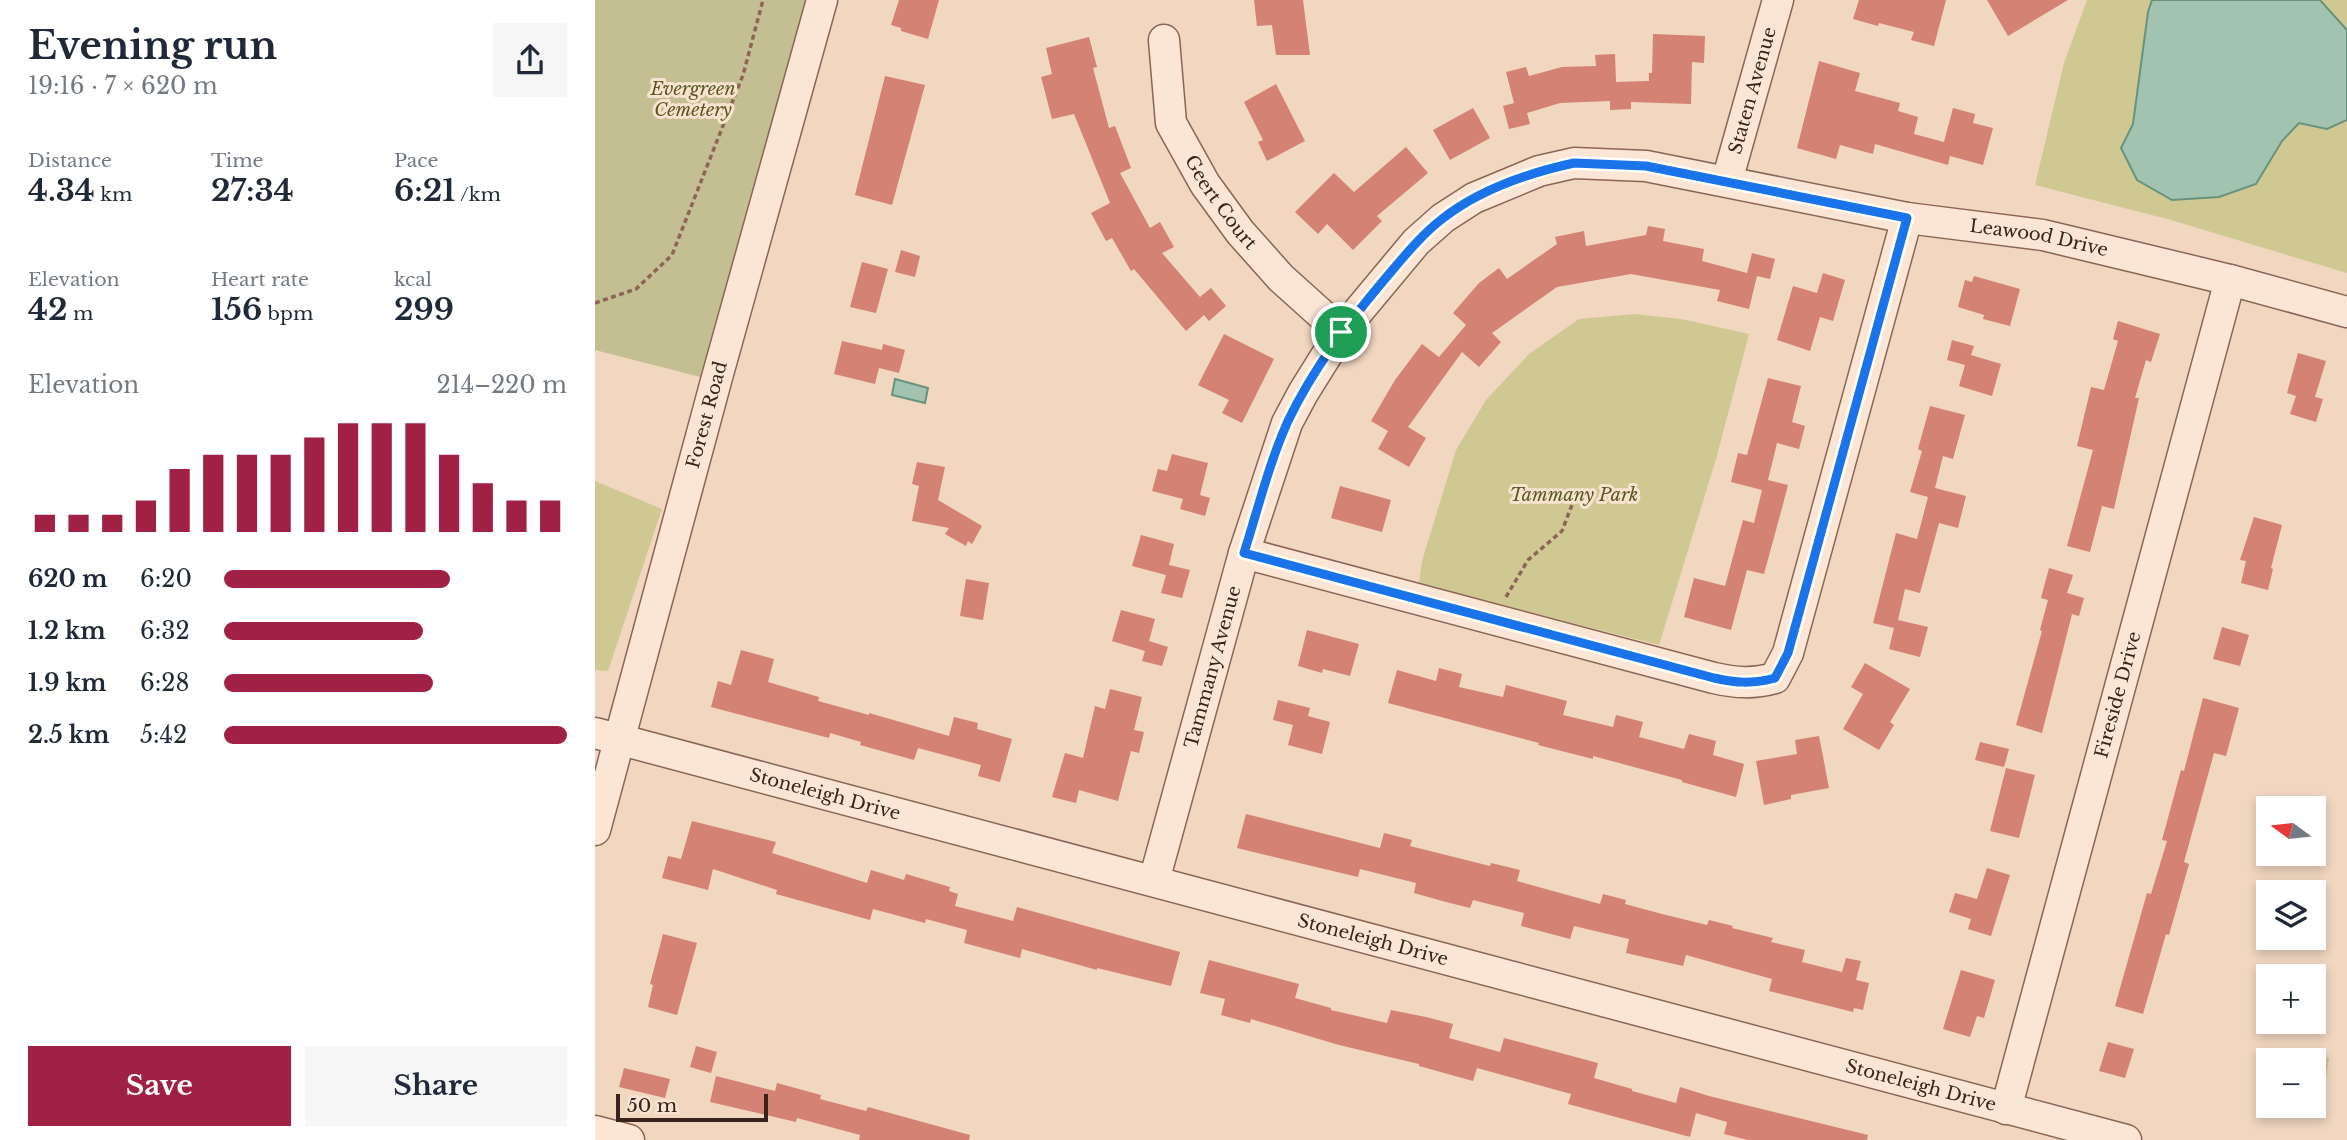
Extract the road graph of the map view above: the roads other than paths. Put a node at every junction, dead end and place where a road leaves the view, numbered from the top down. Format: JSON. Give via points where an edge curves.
{"nodes":[{"id":1,"x":822,"y":0,"type":"edge"},
{"id":2,"x":1778,"y":0,"type":"edge"},
{"id":3,"x":1164,"y":40,"type":"dead end"},
{"id":4,"x":1727,"y":181,"type":"junction"},
{"id":5,"x":1907,"y":218,"type":"junction"},
{"id":6,"x":2230,"y":280,"type":"junction"},
{"id":7,"x":2347,"y":312,"type":"edge"},
{"id":8,"x":1341,"y":332,"type":"junction"},
{"id":9,"x":1244,"y":553,"type":"junction"},
{"id":10,"x":608,"y":736,"type":"edge"},
{"id":11,"x":595,"y":830,"type":"edge"},
{"id":12,"x":1154,"y":881,"type":"junction"},
{"id":13,"x":2005,"y":1109,"type":"junction"},
{"id":14,"x":595,"y":1131,"type":"edge"},
{"id":15,"x":629,"y":1140,"type":"edge"},
{"id":16,"x":2126,"y":1140,"type":"edge"}],
"edges":[{"from":1,"to":10,"type":"street","name":"Forest Road","via":[[716,381]]},
{"from":2,"to":4,"type":"street","name":"Staten Avenue"},
{"from":3,"to":8,"type":"street","name":"Geert Court","via":[[1171,123],[1205,184],[1281,278]]},
{"from":4,"to":5,"type":"street","name":"Leawood Drive"},
{"from":4,"to":8,"type":"street","name":"Tammany Avenue","via":[[1606,163],[1539,170],[1474,198],[1443,218],[1416,242]]},
{"from":5,"to":6,"type":"street","name":"Leawood Drive","via":[[2043,235]]},
{"from":5,"to":9,"type":"street","via":[[1788,653],[1775,678],[1739,683],[1714,678]]},
{"from":6,"to":7,"type":"street","name":"Leawood Drive"},
{"from":6,"to":13,"type":"street","name":"Fireside Drive"},
{"from":8,"to":9,"type":"street","name":"Tammany Avenue","via":[[1287,423]]},
{"from":9,"to":12,"type":"street","name":"Tammany Avenue"},
{"from":10,"to":11,"type":"street","name":"Forest Road"},
{"from":10,"to":12,"type":"street","name":"Stoneleigh Drive"},
{"from":12,"to":13,"type":"street","name":"Stoneleigh Drive"},
{"from":13,"to":16,"type":"street","name":"Stoneleigh Drive"},
{"from":14,"to":15,"type":"street"}]}
